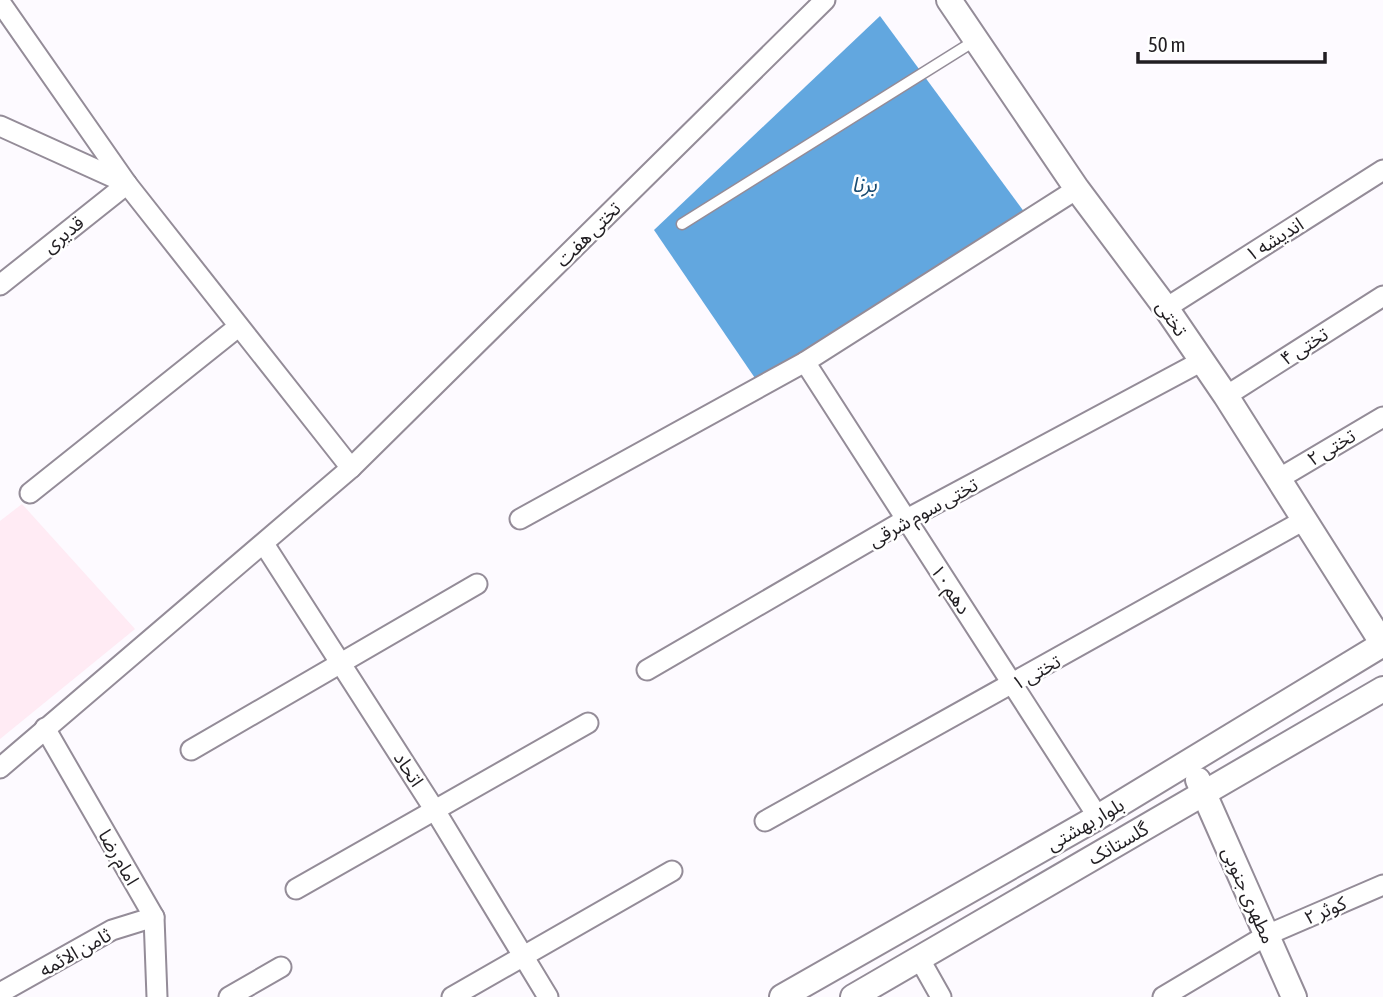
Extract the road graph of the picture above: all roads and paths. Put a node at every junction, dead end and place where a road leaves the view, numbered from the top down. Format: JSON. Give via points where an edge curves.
{"nodes":[{"id":1,"x":825,"y":0,"type":"edge"},
{"id":2,"x":949,"y":0,"type":"edge"},
{"id":3,"x":0,"y":2,"type":"edge"},
{"id":4,"x":976,"y":40,"type":"junction"},
{"id":5,"x":0,"y":127,"type":"edge"},
{"id":6,"x":1383,"y":170,"type":"edge"},
{"id":7,"x":127,"y":184,"type":"junction"},
{"id":8,"x":1077,"y":189,"type":"junction"},
{"id":9,"x":682,"y":224,"type":"dead end"},
{"id":10,"x":0,"y":285,"type":"edge"},
{"id":11,"x":1383,"y":296,"type":"edge"},
{"id":12,"x":1166,"y":308,"type":"junction"},
{"id":13,"x":238,"y":327,"type":"junction"},
{"id":14,"x":1202,"y":361,"type":"junction"},
{"id":15,"x":805,"y":362,"type":"junction"},
{"id":16,"x":1226,"y":396,"type":"junction"},
{"id":17,"x":1383,"y":417,"type":"edge"},
{"id":18,"x":351,"y":468,"type":"junction"},
{"id":19,"x":1280,"y":478,"type":"junction"},
{"id":20,"x":30,"y":493,"type":"dead end"},
{"id":21,"x":520,"y":519,"type":"dead end"},
{"id":22,"x":1306,"y":519,"type":"junction"},
{"id":23,"x":905,"y":520,"type":"junction"},
{"id":24,"x":264,"y":544,"type":"junction"},
{"id":25,"x":477,"y":584,"type":"dead end"},
{"id":26,"x":1383,"y":644,"type":"edge"},
{"id":27,"x":342,"y":664,"type":"junction"},
{"id":28,"x":647,"y":670,"type":"dead end"},
{"id":29,"x":1014,"y":684,"type":"junction"},
{"id":30,"x":1383,"y":689,"type":"edge"},
{"id":31,"x":588,"y":723,"type":"dead end"},
{"id":32,"x":45,"y":728,"type":"junction"},
{"id":33,"x":191,"y":750,"type":"dead end"},
{"id":34,"x":1191,"y":762,"type":"junction"},
{"id":35,"x":0,"y":768,"type":"edge"},
{"id":36,"x":1204,"y":793,"type":"junction"},
{"id":37,"x":436,"y":811,"type":"junction"},
{"id":38,"x":1098,"y":817,"type":"junction"},
{"id":39,"x":765,"y":821,"type":"dead end"},
{"id":40,"x":672,"y":871,"type":"dead end"},
{"id":41,"x":1383,"y":885,"type":"edge"},
{"id":42,"x":296,"y":889,"type":"dead end"},
{"id":43,"x":154,"y":917,"type":"junction"},
{"id":44,"x":1267,"y":935,"type":"junction"},
{"id":45,"x":522,"y":954,"type":"junction"},
{"id":46,"x":919,"y":958,"type":"junction"},
{"id":47,"x":281,"y":967,"type":"dead end"},
{"id":48,"x":0,"y":993,"type":"edge"},
{"id":49,"x":157,"y":997,"type":"edge"},
{"id":50,"x":229,"y":997,"type":"edge"},
{"id":51,"x":452,"y":997,"type":"edge"},
{"id":52,"x":548,"y":997,"type":"edge"},
{"id":53,"x":782,"y":997,"type":"edge"},
{"id":54,"x":853,"y":997,"type":"edge"},
{"id":55,"x":941,"y":997,"type":"edge"},
{"id":56,"x":1163,"y":997,"type":"edge"},
{"id":57,"x":1294,"y":997,"type":"edge"}],
"edges":[{"from":1,"to":18,"type":"street","name":"تختی هفت"},
{"from":2,"to":4,"type":"street","name":"تختی"},
{"from":3,"to":7,"type":"street"},
{"from":4,"to":8,"type":"street","name":"تختی"},
{"from":4,"to":9,"type":"lane"},
{"from":5,"to":7,"type":"street"},
{"from":6,"to":12,"type":"street","name":"اندیشه ۱"},
{"from":7,"to":10,"type":"street","name":"قدیری"},
{"from":7,"to":13,"type":"street"},
{"from":8,"to":12,"type":"street","name":"تختی"},
{"from":8,"to":15,"type":"street"},
{"from":11,"to":16,"type":"street","name":"تختی ۴"},
{"from":12,"to":14,"type":"street","name":"تختی"},
{"from":13,"to":18,"type":"street"},
{"from":13,"to":20,"type":"street"},
{"from":14,"to":16,"type":"street","name":"تختی"},
{"from":14,"to":23,"type":"street","name":"تختی سوم شرقی"},
{"from":15,"to":21,"type":"street"},
{"from":15,"to":23,"type":"street","name":"دهم ۱۰"},
{"from":16,"to":19,"type":"street","name":"تختی"},
{"from":17,"to":19,"type":"street","name":"تختی ۲"},
{"from":18,"to":24,"type":"street","name":"تختی هفت"},
{"from":19,"to":22,"type":"street","name":"تختی"},
{"from":22,"to":26,"type":"street","name":"تختی"},
{"from":22,"to":29,"type":"street","name":"تختی ۱"},
{"from":23,"to":28,"type":"street","name":"تختی سوم شرقی"},
{"from":23,"to":29,"type":"street","name":"دهم ۱۰"},
{"from":24,"to":27,"type":"street","name":"اتحاد"},
{"from":24,"to":32,"type":"street","name":"تختی هفت"},
{"from":25,"to":27,"type":"street"},
{"from":26,"to":34,"type":"street","name":"بلوار بهشتی"},
{"from":27,"to":33,"type":"street"},
{"from":27,"to":37,"type":"street","name":"اتحاد"},
{"from":29,"to":38,"type":"street","name":"دهم ۱۰"},
{"from":29,"to":39,"type":"street","name":"تختی ۱"},
{"from":30,"to":36,"type":"street","name":"گلستانک"},
{"from":31,"to":37,"type":"street"},
{"from":32,"to":35,"type":"street","name":"تختی هفت"},
{"from":32,"to":43,"type":"street","name":"امام رضا"},
{"from":34,"to":36,"type":"street","name":"مطهری جنوبی"},
{"from":34,"to":38,"type":"street","name":"بلوار بهشتی"},
{"from":36,"to":44,"type":"street","name":"مطهری جنوبی"},
{"from":36,"to":46,"type":"street","name":"گلستانک"},
{"from":37,"to":42,"type":"street"},
{"from":37,"to":45,"type":"street","name":"اتحاد"},
{"from":38,"to":53,"type":"street","name":"بلوار بهشتی"},
{"from":40,"to":45,"type":"street"},
{"from":41,"to":44,"type":"street","name":"کوثر ۲"},
{"from":43,"to":48,"type":"street","name":"ثامن الائمه","via":[[112,930]]},
{"from":43,"to":49,"type":"street","name":"امام رضا"},
{"from":44,"to":56,"type":"street","name":"کوثر ۲"},
{"from":44,"to":57,"type":"street","name":"مطهری جنوبی"},
{"from":45,"to":51,"type":"street"},
{"from":45,"to":52,"type":"street","name":"اتحاد"},
{"from":46,"to":54,"type":"street","name":"گلستانک"},
{"from":46,"to":55,"type":"street"},
{"from":47,"to":50,"type":"street"}]}
